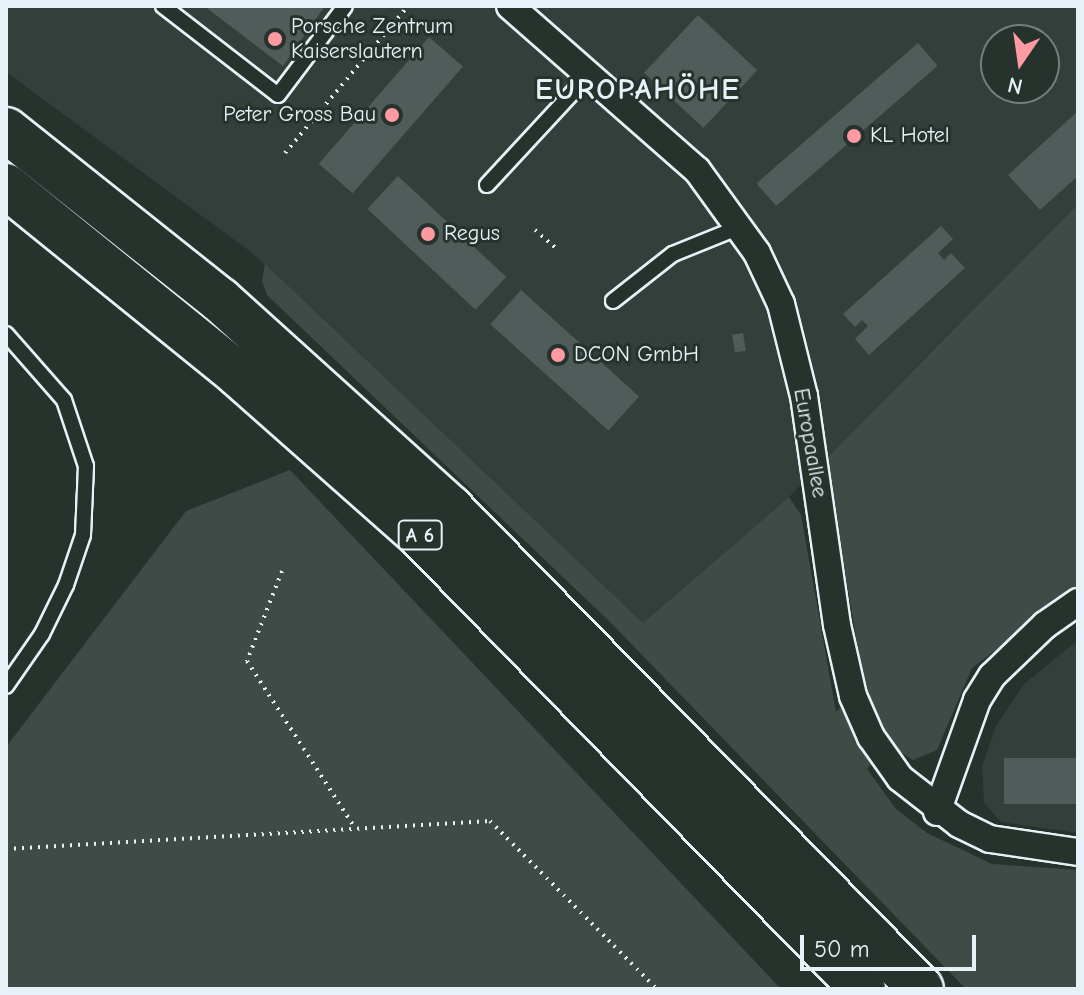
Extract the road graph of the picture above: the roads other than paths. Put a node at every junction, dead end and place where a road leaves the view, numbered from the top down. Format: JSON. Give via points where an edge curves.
{"nodes":[{"id":1,"x":163,"y":6,"type":"edge"},
{"id":2,"x":345,"y":6,"type":"edge"},
{"id":3,"x":510,"y":6,"type":"edge"},
{"id":4,"x":589,"y":75,"type":"junction"},
{"id":5,"x":6,"y":130,"type":"edge"},
{"id":6,"x":487,"y":185,"type":"dead end"},
{"id":7,"x":6,"y":186,"type":"edge"},
{"id":8,"x":742,"y":225,"type":"junction"},
{"id":9,"x":613,"y":301,"type":"dead end"},
{"id":10,"x":6,"y":334,"type":"edge"},
{"id":11,"x":1078,"y":602,"type":"edge"},
{"id":12,"x":6,"y":686,"type":"edge"},
{"id":13,"x":937,"y":812,"type":"junction"},
{"id":14,"x":1078,"y":852,"type":"edge"},
{"id":15,"x":863,"y":989,"type":"edge"},
{"id":16,"x":921,"y":989,"type":"edge"}],
"edges":[{"from":1,"to":2,"type":"lane","via":[[278,95]]},
{"from":3,"to":4,"type":"street","name":"Europaallee"},
{"from":4,"to":6,"type":"lane"},
{"from":4,"to":8,"type":"street","name":"Europaallee","via":[[697,170]]},
{"from":5,"to":16,"type":"highway","number":"A 6","via":[[220,300],[450,508]]},
{"from":7,"to":15,"type":"highway","number":"A 6","via":[[238,374],[421,536]]},
{"from":8,"to":9,"type":"lane","via":[[673,254]]},
{"from":8,"to":13,"type":"street","name":"Europaallee","via":[[781,304],[804,396],[853,696],[871,737],[900,778]]},
{"from":10,"to":12,"type":"lane","via":[[64,400],[86,466],[83,535],[66,585],[42,634]]},
{"from":11,"to":13,"type":"street","via":[[1045,625],[992,676],[977,700]]},
{"from":13,"to":14,"type":"street","name":"Europaallee","via":[[990,839]]}]}
